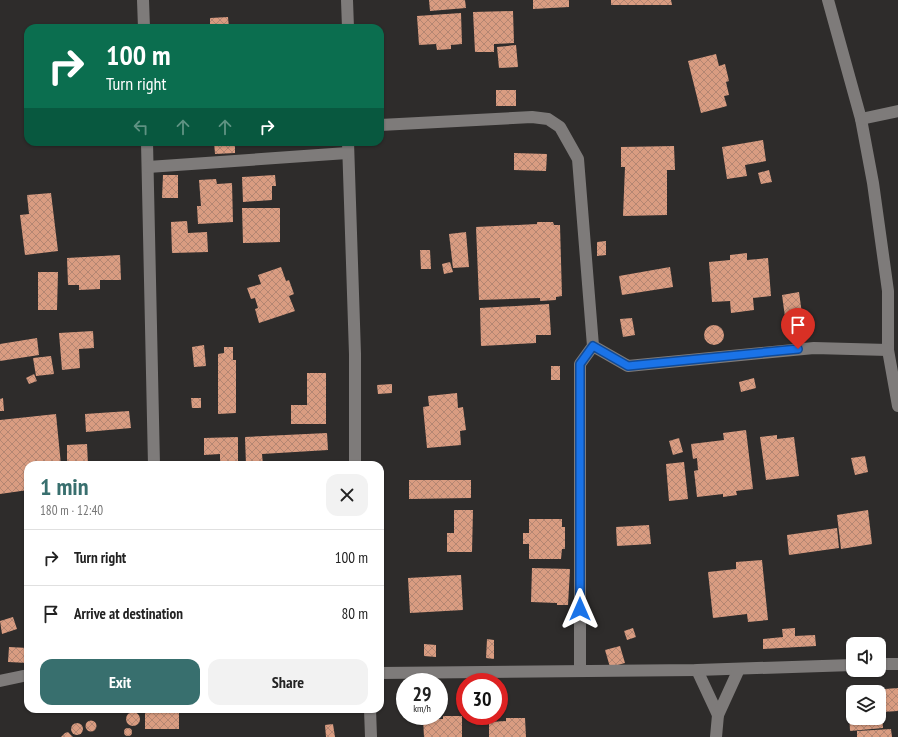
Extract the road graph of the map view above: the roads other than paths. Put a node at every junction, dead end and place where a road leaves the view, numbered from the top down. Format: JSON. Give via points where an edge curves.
{"nodes":[{"id":1,"x":143,"y":0,"type":"edge"},
{"id":2,"x":347,"y":0,"type":"edge"},
{"id":3,"x":828,"y":0,"type":"edge"},
{"id":4,"x":144,"y":24,"type":"edge"},
{"id":5,"x":348,"y":24,"type":"edge"},
{"id":6,"x":898,"y":111,"type":"edge"},
{"id":7,"x":861,"y":119,"type":"junction"},
{"id":8,"x":384,"y":125,"type":"edge"},
{"id":9,"x":147,"y":146,"type":"edge"},
{"id":10,"x":347,"y":148,"type":"edge"},
{"id":11,"x":148,"y":167,"type":"junction"},
{"id":12,"x":593,"y":346,"type":"junction"},
{"id":13,"x":888,"y":350,"type":"junction"},
{"id":14,"x":898,"y":406,"type":"edge"},
{"id":15,"x":154,"y":461,"type":"edge"},
{"id":16,"x":355,"y":461,"type":"edge"},
{"id":17,"x":886,"y":664,"type":"edge"},
{"id":18,"x":898,"y":664,"type":"edge"},
{"id":19,"x":846,"y":665,"type":"edge"},
{"id":20,"x":739,"y":669,"type":"junction"},
{"id":21,"x":697,"y":670,"type":"junction"},
{"id":22,"x":580,"y":671,"type":"junction"},
{"id":23,"x":384,"y":673,"type":"edge"},
{"id":24,"x":24,"y":676,"type":"edge"},
{"id":25,"x":0,"y":680,"type":"edge"},
{"id":26,"x":370,"y":713,"type":"edge"},
{"id":27,"x":718,"y":715,"type":"junction"},
{"id":28,"x":371,"y":737,"type":"edge"},
{"id":29,"x":716,"y":737,"type":"edge"}],
"edges":[{"from":1,"to":4,"type":"street"},
{"from":2,"to":5,"type":"street"},
{"from":3,"to":7,"type":"street"},
{"from":6,"to":7,"type":"street"},
{"from":7,"to":13,"type":"street","via":[[888,291]]},
{"from":8,"to":12,"type":"street","via":[[532,117],[548,119],[560,127],[578,159]]},
{"from":9,"to":11,"type":"street"},
{"from":10,"to":11,"type":"street"},
{"from":10,"to":16,"type":"street","via":[[355,354]]},
{"from":11,"to":15,"type":"street"},
{"from":12,"to":13,"type":"street","via":[[628,366],[814,348]]},
{"from":12,"to":22,"type":"street","via":[[580,364]]},
{"from":13,"to":14,"type":"street"},
{"from":17,"to":18,"type":"street"},
{"from":19,"to":20,"type":"street"},
{"from":20,"to":21,"type":"street"},
{"from":20,"to":27,"type":"street"},
{"from":21,"to":22,"type":"street"},
{"from":21,"to":27,"type":"street"},
{"from":22,"to":23,"type":"street"},
{"from":24,"to":25,"type":"street"},
{"from":26,"to":28,"type":"street"},
{"from":27,"to":29,"type":"street"}]}
